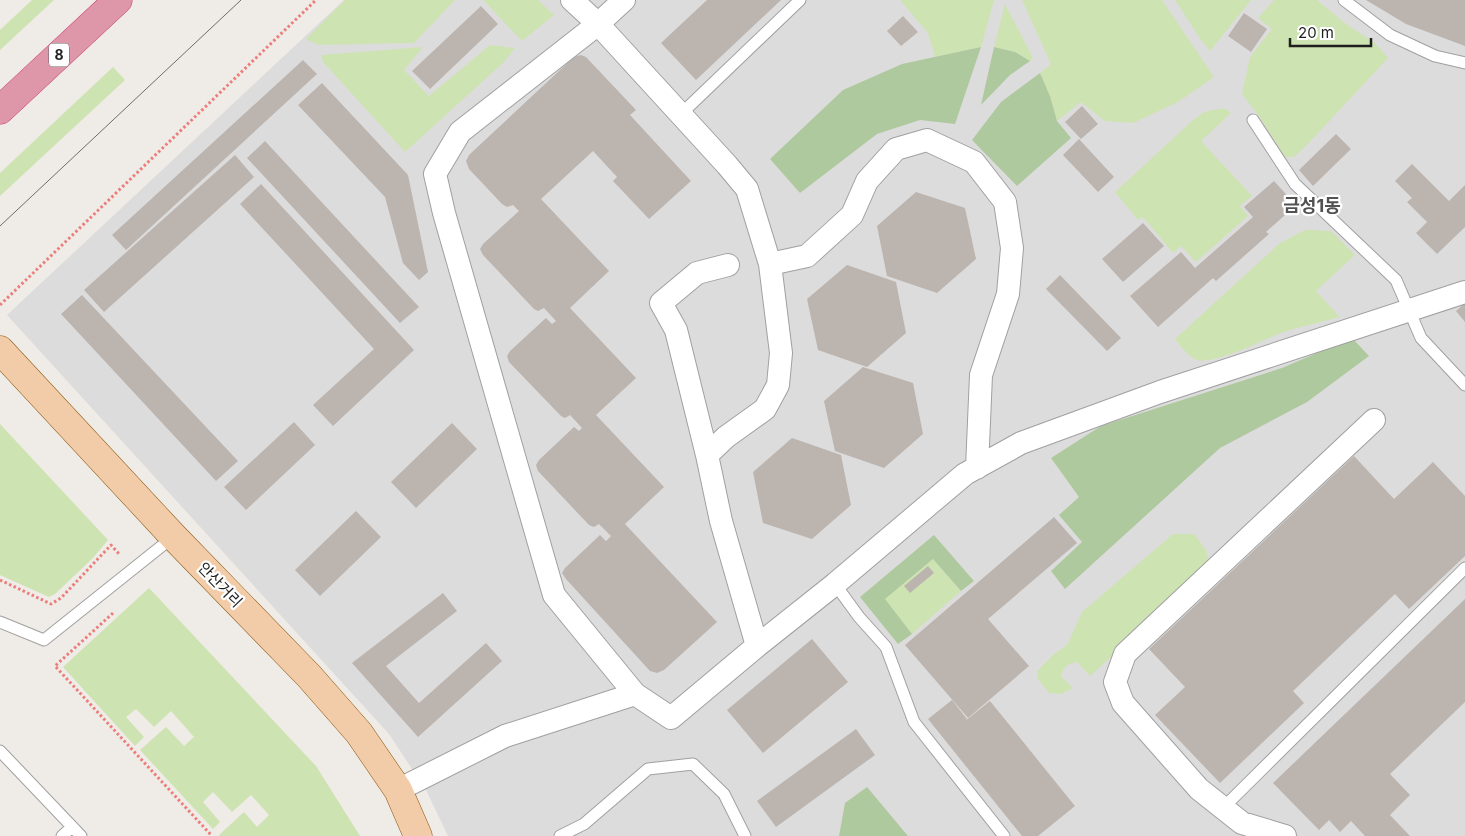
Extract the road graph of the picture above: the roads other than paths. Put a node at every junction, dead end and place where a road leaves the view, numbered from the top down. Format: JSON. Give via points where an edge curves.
{"nodes":[{"id":1,"x":118,"y":0,"type":"edge"},
{"id":2,"x":572,"y":0,"type":"edge"},
{"id":3,"x":624,"y":0,"type":"edge"},
{"id":4,"x":800,"y":0,"type":"edge"},
{"id":5,"x":1344,"y":0,"type":"edge"},
{"id":6,"x":598,"y":24,"type":"junction"},
{"id":7,"x":1465,"y":63,"type":"edge"},
{"id":8,"x":0,"y":110,"type":"edge"},
{"id":9,"x":681,"y":114,"type":"junction"},
{"id":10,"x":1254,"y":120,"type":"dead end"},
{"id":11,"x":770,"y":264,"type":"junction"},
{"id":12,"x":728,"y":265,"type":"dead end"},
{"id":13,"x":1465,"y":292,"type":"edge"},
{"id":14,"x":1408,"y":310,"type":"junction"},
{"id":15,"x":0,"y":350,"type":"edge"},
{"id":16,"x":1465,"y":385,"type":"edge"},
{"id":17,"x":1374,"y":420,"type":"dead end"},
{"id":18,"x":707,"y":455,"type":"junction"},
{"id":19,"x":977,"y":468,"type":"junction"},
{"id":20,"x":173,"y":536,"type":"junction"},
{"id":21,"x":1465,"y":568,"type":"edge"},
{"id":22,"x":835,"y":584,"type":"junction"},
{"id":23,"x":0,"y":622,"type":"edge"},
{"id":24,"x":757,"y":646,"type":"junction"},
{"id":25,"x":635,"y":694,"type":"junction"},
{"id":26,"x":0,"y":751,"type":"edge"},
{"id":27,"x":398,"y":790,"type":"junction"},
{"id":28,"x":1223,"y":808,"type":"junction"},
{"id":29,"x":72,"y":827,"type":"junction"},
{"id":30,"x":62,"y":836,"type":"edge"},
{"id":31,"x":81,"y":836,"type":"edge"},
{"id":32,"x":418,"y":836,"type":"edge"},
{"id":33,"x":560,"y":836,"type":"edge"},
{"id":34,"x":745,"y":836,"type":"edge"},
{"id":35,"x":1004,"y":836,"type":"edge"},
{"id":36,"x":1285,"y":836,"type":"edge"}],
"edges":[{"from":1,"to":8,"type":"highway","number":"8"},
{"from":2,"to":6,"type":"street"},
{"from":3,"to":6,"type":"street"},
{"from":4,"to":9,"type":"lane"},
{"from":5,"to":7,"type":"lane","via":[[1390,34],[1435,56]]},
{"from":6,"to":9,"type":"street"},
{"from":6,"to":25,"type":"street","via":[[460,132],[435,174],[554,595]]},
{"from":9,"to":11,"type":"street","via":[[748,189]]},
{"from":10,"to":14,"type":"lane","via":[[1295,184],[1396,280]]},
{"from":11,"to":18,"type":"street","via":[[781,353],[778,384],[765,409]]},
{"from":11,"to":19,"type":"street","via":[[806,256],[852,215],[867,181],[896,149],[927,140],[974,162],[1005,202],[1012,248],[1008,294],[981,375]]},
{"from":12,"to":18,"type":"street","via":[[697,273],[661,304],[676,330]]},
{"from":13,"to":14,"type":"street"},
{"from":14,"to":16,"type":"lane","via":[[1420,338]]},
{"from":14,"to":19,"type":"street","via":[[1160,392],[1021,443]]},
{"from":15,"to":20,"type":"main road","name":"안산거리"},
{"from":17,"to":28,"type":"street","via":[[1125,654],[1115,682],[1123,703],[1199,789]]},
{"from":18,"to":24,"type":"street","via":[[721,521]]},
{"from":19,"to":22,"type":"street","via":[[965,474]]},
{"from":20,"to":23,"type":"lane","via":[[44,640]]},
{"from":20,"to":27,"type":"main road","name":"안산거리","via":[[309,676],[359,733]]},
{"from":21,"to":28,"type":"lane"},
{"from":22,"to":24,"type":"street"},
{"from":22,"to":35,"type":"lane","via":[[886,647],[914,722]]},
{"from":24,"to":25,"type":"street","via":[[671,718]]},
{"from":25,"to":27,"type":"street","via":[[505,736]]},
{"from":26,"to":29,"type":"lane"},
{"from":27,"to":32,"type":"main road","name":"안산거리"},
{"from":28,"to":36,"type":"street","via":[[1242,823]]},
{"from":29,"to":30,"type":"lane"},
{"from":29,"to":31,"type":"lane"},
{"from":33,"to":34,"type":"lane","via":[[584,824],[648,769],[692,764],[724,794]]}]}
